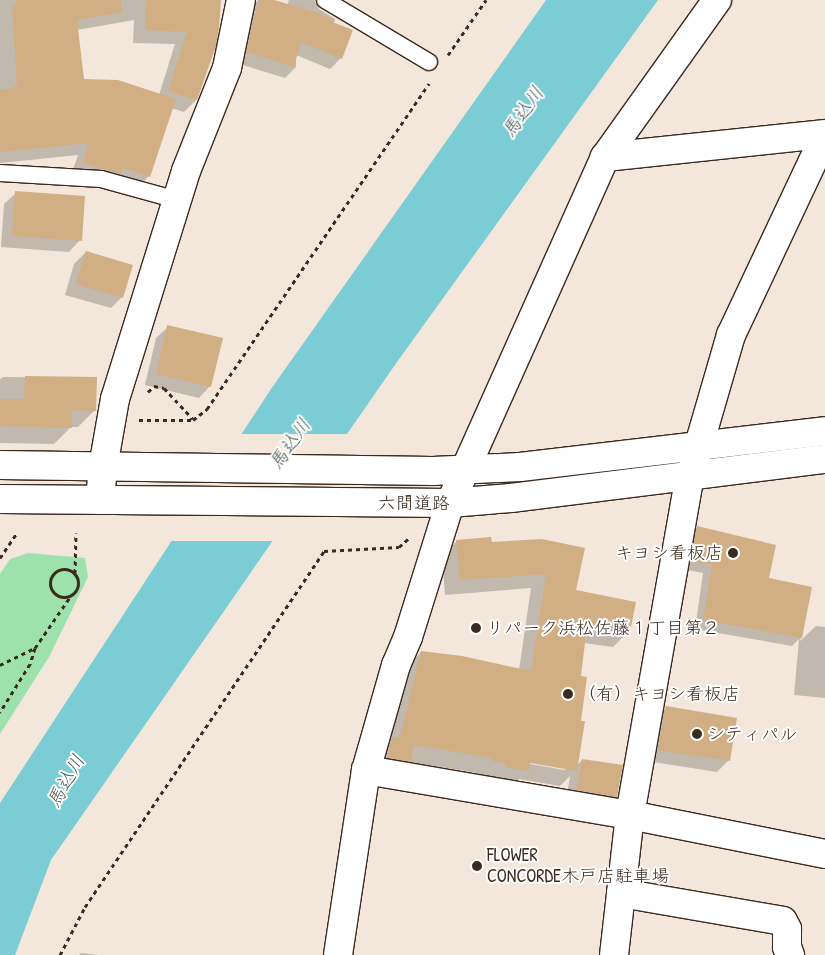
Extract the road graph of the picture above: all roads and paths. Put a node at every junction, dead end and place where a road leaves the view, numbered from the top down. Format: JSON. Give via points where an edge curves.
{"nodes":[{"id":1,"x":241,"y":0,"type":"edge"},
{"id":2,"x":325,"y":0,"type":"edge"},
{"id":3,"x":486,"y":0,"type":"edge"},
{"id":4,"x":717,"y":0,"type":"edge"},
{"id":5,"x":447,"y":57,"type":"dead end"},
{"id":6,"x":429,"y":62,"type":"dead end"},
{"id":7,"x":430,"y":82,"type":"dead end"},
{"id":8,"x":825,"y":134,"type":"edge"},
{"id":9,"x":605,"y":157,"type":"junction"},
{"id":10,"x":0,"y":173,"type":"edge"},
{"id":11,"x":176,"y":200,"type":"junction"},
{"id":12,"x":143,"y":399,"type":"dead end"},
{"id":13,"x":135,"y":420,"type":"dead end"},
{"id":14,"x":193,"y":420,"type":"junction"},
{"id":15,"x":825,"y":431,"type":"edge"},
{"id":16,"x":699,"y":447,"type":"junction"},
{"id":17,"x":825,"y":459,"type":"edge"},
{"id":18,"x":0,"y":465,"type":"edge"},
{"id":19,"x":103,"y":467,"type":"junction"},
{"id":20,"x":467,"y":469,"type":"junction"},
{"id":21,"x":690,"y":476,"type":"junction"},
{"id":22,"x":0,"y":499,"type":"edge"},
{"id":23,"x":100,"y":500,"type":"junction"},
{"id":24,"x":439,"y":504,"type":"junction"},
{"id":25,"x":16,"y":533,"type":"dead end"},
{"id":26,"x":76,"y":533,"type":"dead end"},
{"id":27,"x":414,"y":534,"type":"dead end"},
{"id":28,"x":0,"y":558,"type":"edge"},
{"id":29,"x":75,"y":573,"type":"junction"},
{"id":30,"x":70,"y":597,"type":"junction"},
{"id":31,"x":35,"y":648,"type":"junction"},
{"id":32,"x":0,"y":665,"type":"edge"},
{"id":33,"x":0,"y":712,"type":"edge"},
{"id":34,"x":366,"y":770,"type":"junction"},
{"id":35,"x":630,"y":815,"type":"junction"},
{"id":36,"x":825,"y":854,"type":"edge"},
{"id":37,"x":621,"y":893,"type":"junction"},
{"id":38,"x":60,"y":955,"type":"edge"},
{"id":39,"x":338,"y":955,"type":"edge"},
{"id":40,"x":614,"y":955,"type":"edge"},
{"id":41,"x":790,"y":955,"type":"edge"}],
"edges":[{"from":1,"to":11,"type":"street","via":[[227,68]]},
{"from":2,"to":6,"type":"lane"},
{"from":3,"to":5,"type":"path"},
{"from":4,"to":9,"type":"street"},
{"from":7,"to":14,"type":"path","via":[[207,409]]},
{"from":8,"to":9,"type":"street"},
{"from":8,"to":16,"type":"street","via":[[731,335]]},
{"from":9,"to":20,"type":"street"},
{"from":10,"to":11,"type":"lane","via":[[101,179]]},
{"from":11,"to":19,"type":"street","via":[[115,399]]},
{"from":12,"to":14,"type":"path","via":[[154,386],[164,388]]},
{"from":13,"to":14,"type":"path"},
{"from":15,"to":16,"type":"street","name":"六間道路"},
{"from":16,"to":20,"type":"street","name":"六間道路","via":[[520,467]]},
{"from":16,"to":21,"type":"street"},
{"from":17,"to":21,"type":"street","name":"六間道路"},
{"from":18,"to":19,"type":"street","name":"六間道路"},
{"from":19,"to":20,"type":"street","name":"六間道路"},
{"from":19,"to":23,"type":"street"},
{"from":20,"to":24,"type":"street"},
{"from":21,"to":24,"type":"street","name":"六間道路"},
{"from":21,"to":35,"type":"street"},
{"from":22,"to":23,"type":"street","name":"六間道路"},
{"from":23,"to":24,"type":"street","name":"六間道路"},
{"from":24,"to":34,"type":"street","via":[[408,637],[396,665]]},
{"from":25,"to":28,"type":"path"},
{"from":26,"to":29,"type":"path"},
{"from":27,"to":38,"type":"path","via":[[399,547],[324,551],[85,907]]},
{"from":29,"to":30,"type":"path","via":[[78,586]]},
{"from":29,"to":30,"type":"path","via":[[67,569],[58,570],[51,576],[50,586],[55,594]]},
{"from":30,"to":31,"type":"path"},
{"from":31,"to":32,"type":"path"},
{"from":31,"to":33,"type":"path","via":[[30,664]]},
{"from":34,"to":35,"type":"street"},
{"from":34,"to":39,"type":"street"},
{"from":35,"to":36,"type":"street"},
{"from":35,"to":37,"type":"street"},
{"from":37,"to":40,"type":"street"},
{"from":37,"to":41,"type":"street","via":[[783,921]]}]}
